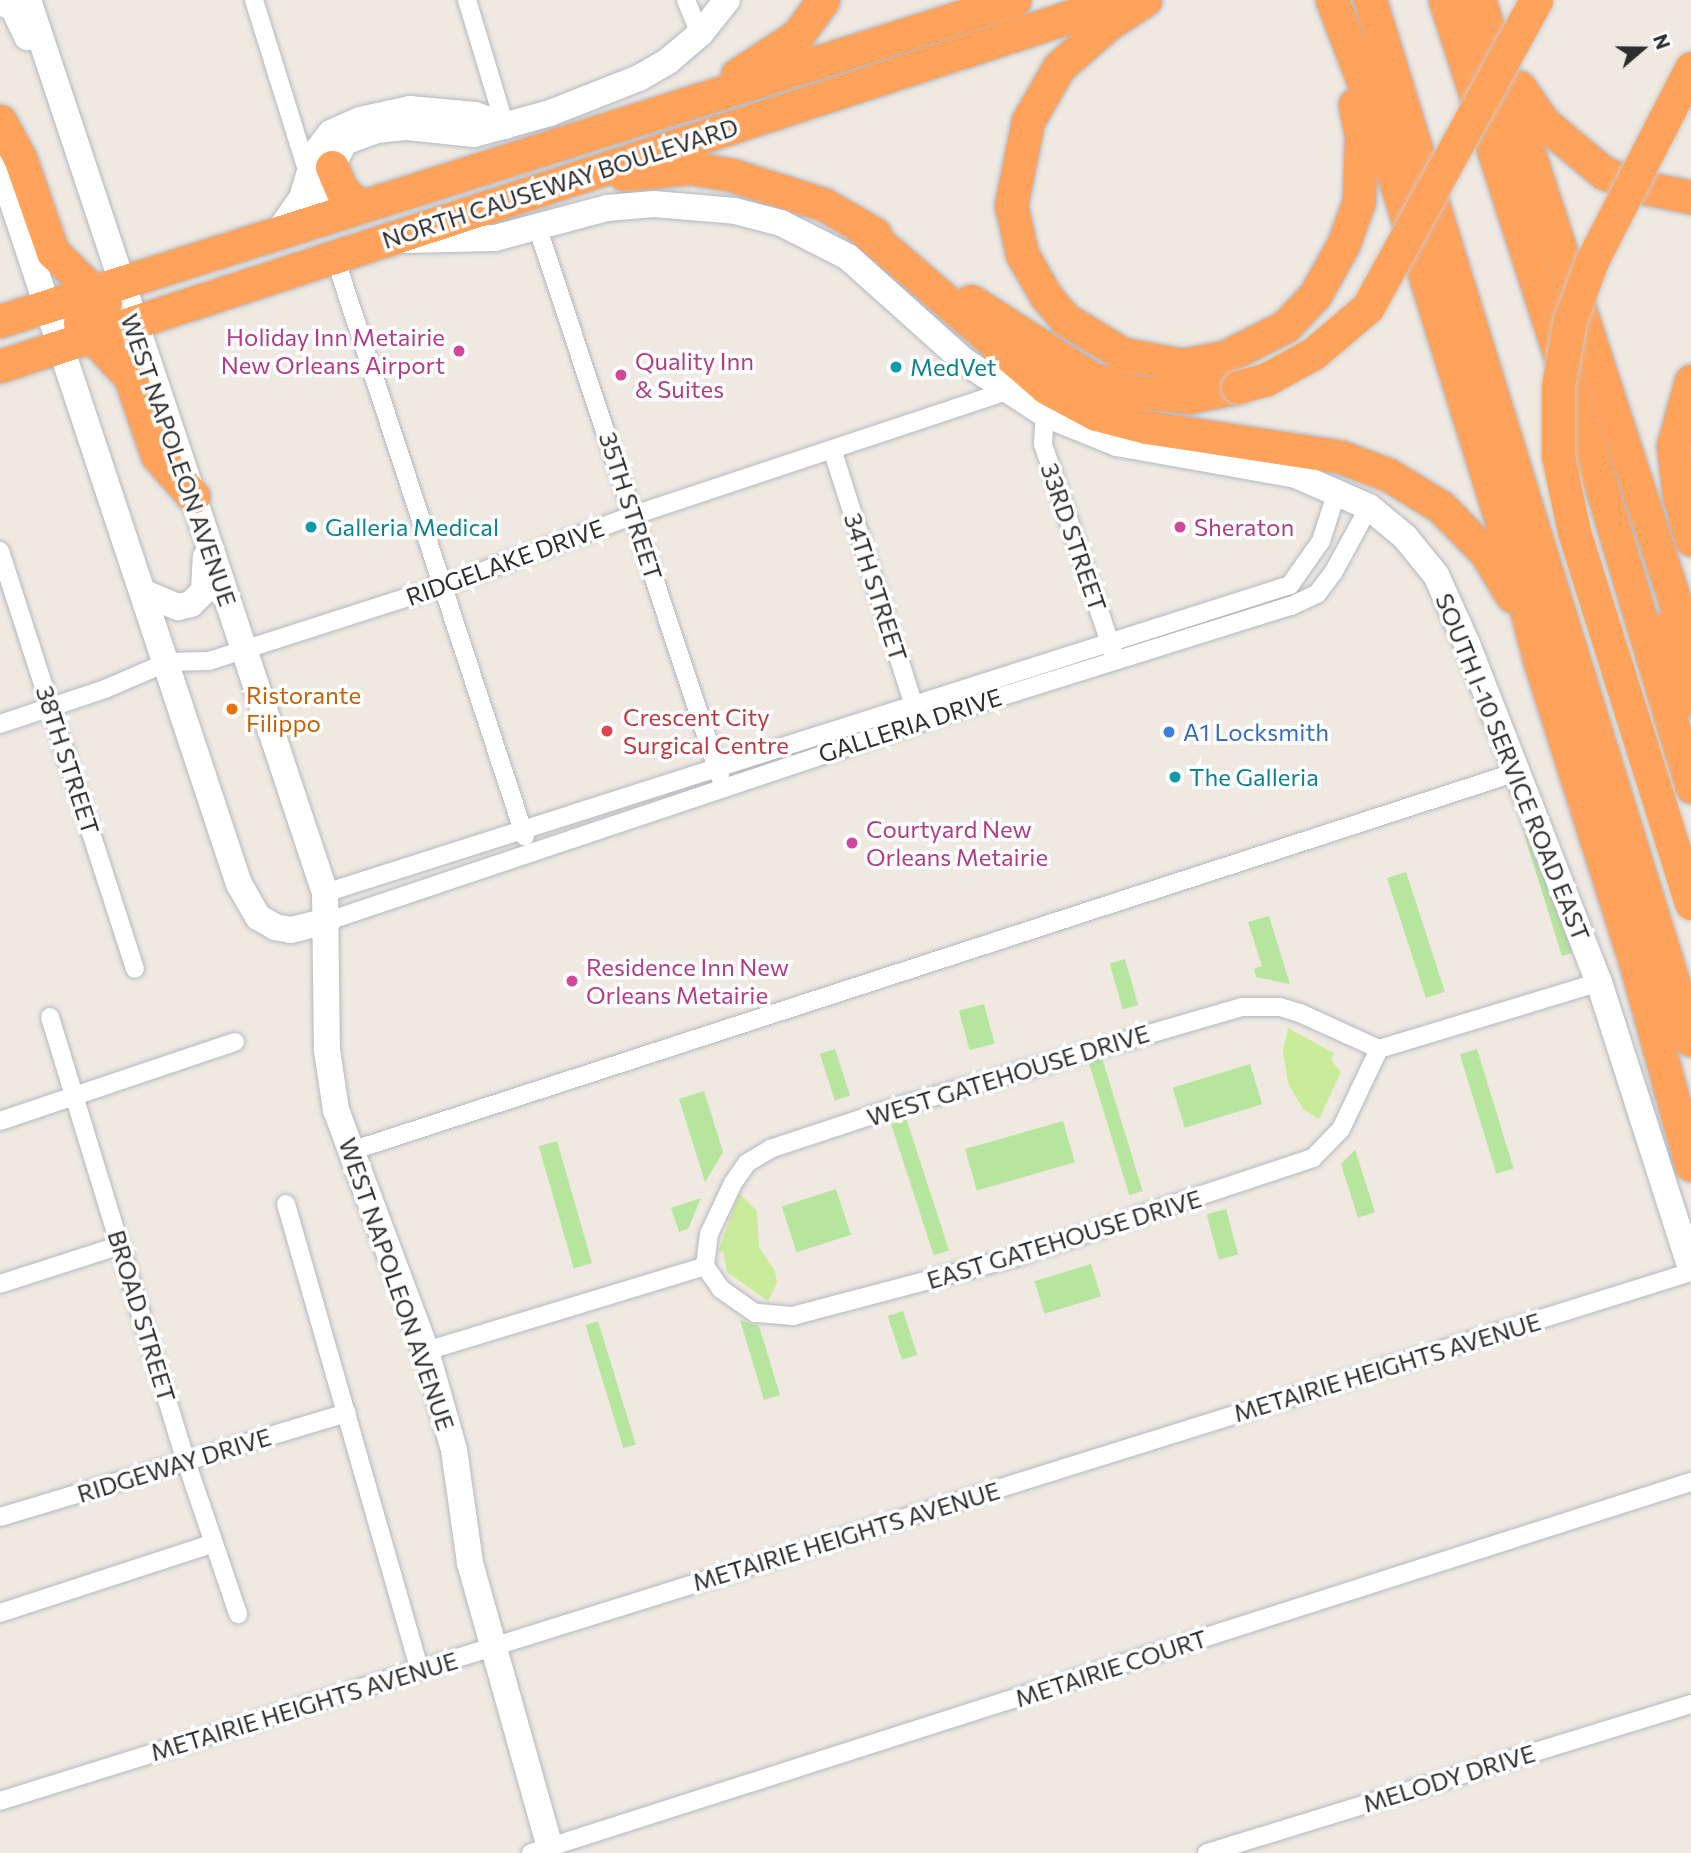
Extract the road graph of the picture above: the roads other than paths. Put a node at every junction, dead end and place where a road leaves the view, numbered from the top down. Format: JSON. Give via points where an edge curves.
{"nodes":[{"id":1,"x":28,"y":0,"type":"edge"},
{"id":2,"x":254,"y":0,"type":"edge"},
{"id":3,"x":467,"y":0,"type":"edge"},
{"id":4,"x":686,"y":0,"type":"edge"},
{"id":5,"x":727,"y":0,"type":"edge"},
{"id":6,"x":823,"y":0,"type":"edge"},
{"id":7,"x":1014,"y":0,"type":"edge"},
{"id":8,"x":1121,"y":0,"type":"edge"},
{"id":9,"x":1145,"y":0,"type":"edge"},
{"id":10,"x":1370,"y":0,"type":"edge"},
{"id":11,"x":1446,"y":0,"type":"edge"},
{"id":12,"x":1479,"y":0,"type":"edge"},
{"id":13,"x":1536,"y":0,"type":"edge"},
{"id":14,"x":0,"y":1,"type":"edge"},
{"id":15,"x":1335,"y":8,"type":"edge"},
{"id":16,"x":700,"y":34,"type":"junction"},
{"id":17,"x":1499,"y":60,"type":"junction"},
{"id":18,"x":1691,"y":68,"type":"edge"},
{"id":19,"x":658,"y":111,"type":"junction"},
{"id":20,"x":0,"y":121,"type":"edge"},
{"id":21,"x":505,"y":125,"type":"junction"},
{"id":22,"x":78,"y":160,"type":"junction"},
{"id":23,"x":0,"y":164,"type":"edge"},
{"id":24,"x":320,"y":170,"type":"junction"},
{"id":25,"x":566,"y":184,"type":"junction"},
{"id":26,"x":1691,"y":197,"type":"edge"},
{"id":27,"x":368,"y":203,"type":"junction"},
{"id":28,"x":319,"y":220,"type":"junction"},
{"id":29,"x":856,"y":223,"type":"junction"},
{"id":30,"x":537,"y":226,"type":"junction"},
{"id":31,"x":277,"y":234,"type":"junction"},
{"id":32,"x":385,"y":241,"type":"junction"},
{"id":33,"x":335,"y":258,"type":"junction"},
{"id":34,"x":104,"y":286,"type":"junction"},
{"id":35,"x":46,"y":305,"type":"junction"},
{"id":36,"x":182,"y":306,"type":"junction"},
{"id":37,"x":0,"y":321,"type":"edge"},
{"id":38,"x":133,"y":321,"type":"junction"},
{"id":39,"x":94,"y":334,"type":"junction"},
{"id":40,"x":60,"y":347,"type":"junction"},
{"id":41,"x":0,"y":366,"type":"edge"},
{"id":42,"x":1691,"y":381,"type":"edge"},
{"id":43,"x":1009,"y":390,"type":"junction"},
{"id":44,"x":1045,"y":414,"type":"junction"},
{"id":45,"x":1691,"y":430,"type":"edge"},
{"id":46,"x":833,"y":452,"type":"junction"},
{"id":47,"x":1600,"y":481,"type":"junction"},
{"id":48,"x":1337,"y":491,"type":"junction"},
{"id":49,"x":1691,"y":506,"type":"edge"},
{"id":50,"x":1369,"y":507,"type":"junction"},
{"id":51,"x":198,"y":511,"type":"junction"},
{"id":52,"x":634,"y":516,"type":"junction"},
{"id":53,"x":1691,"y":540,"type":"edge"},
{"id":54,"x":0,"y":551,"type":"edge"},
{"id":55,"x":443,"y":586,"type":"junction"},
{"id":56,"x":146,"y":594,"type":"junction"},
{"id":57,"x":1109,"y":641,"type":"junction"},
{"id":58,"x":1691,"y":650,"type":"edge"},
{"id":59,"x":242,"y":651,"type":"junction"},
{"id":60,"x":1115,"y":659,"type":"junction"},
{"id":61,"x":168,"y":662,"type":"junction"},
{"id":62,"x":1540,"y":662,"type":"junction"},
{"id":63,"x":1691,"y":699,"type":"edge"},
{"id":64,"x":913,"y":704,"type":"junction"},
{"id":65,"x":51,"y":706,"type":"junction"},
{"id":66,"x":919,"y":722,"type":"junction"},
{"id":67,"x":0,"y":724,"type":"edge"},
{"id":68,"x":716,"y":766,"type":"junction"},
{"id":69,"x":1517,"y":772,"type":"junction"},
{"id":70,"x":724,"y":786,"type":"junction"},
{"id":71,"x":1691,"y":786,"type":"edge"},
{"id":72,"x":522,"y":827,"type":"junction"},
{"id":73,"x":529,"y":850,"type":"junction"},
{"id":74,"x":325,"y":893,"type":"junction"},
{"id":75,"x":1691,"y":903,"type":"edge"},
{"id":76,"x":328,"y":920,"type":"junction"},
{"id":77,"x":135,"y":969,"type":"dead end"},
{"id":78,"x":1599,"y":982,"type":"junction"},
{"id":79,"x":50,"y":1017,"type":"dead end"},
{"id":80,"x":1691,"y":1040,"type":"edge"},
{"id":81,"x":234,"y":1042,"type":"dead end"},
{"id":82,"x":1379,"y":1049,"type":"junction"},
{"id":83,"x":75,"y":1095,"type":"junction"},
{"id":84,"x":0,"y":1121,"type":"edge"},
{"id":85,"x":351,"y":1151,"type":"junction"},
{"id":86,"x":1691,"y":1165,"type":"edge"},
{"id":87,"x":286,"y":1204,"type":"dead end"},
{"id":88,"x":121,"y":1245,"type":"junction"},
{"id":89,"x":705,"y":1266,"type":"junction"},
{"id":90,"x":1691,"y":1270,"type":"edge"},
{"id":91,"x":0,"y":1284,"type":"edge"},
{"id":92,"x":426,"y":1351,"type":"junction"},
{"id":93,"x":347,"y":1413,"type":"junction"},
{"id":94,"x":186,"y":1461,"type":"junction"},
{"id":95,"x":1691,"y":1482,"type":"edge"},
{"id":96,"x":0,"y":1517,"type":"edge"},
{"id":97,"x":214,"y":1543,"type":"junction"},
{"id":98,"x":0,"y":1613,"type":"edge"},
{"id":99,"x":238,"y":1614,"type":"dead end"},
{"id":100,"x":493,"y":1647,"type":"junction"},
{"id":101,"x":419,"y":1670,"type":"junction"},
{"id":102,"x":1691,"y":1704,"type":"edge"},
{"id":103,"x":0,"y":1801,"type":"edge"},
{"id":104,"x":540,"y":1850,"type":"edge"},
{"id":105,"x":1207,"y":1853,"type":"edge"}],
"edges":[{"from":1,"to":22,"type":"street","name":"WEST NAPOLEON AVENUE"},
{"from":2,"to":24,"type":"street","via":[[288,105]]},
{"from":3,"to":21,"type":"street"},
{"from":4,"to":16,"type":"street"},
{"from":5,"to":16,"type":"street"},
{"from":6,"to":19,"type":"highway","via":[[797,35],[753,68]]},
{"from":7,"to":19,"type":"highway","name":"NORTH CAUSEWAY BOULEVARD"},
{"from":8,"to":25,"type":"highway","name":"NORTH CAUSEWAY BOULEVARD","via":[[628,159]]},
{"from":9,"to":15,"type":"highway","via":[[1108,24],[1059,67],[1028,121],[1011,205],[1022,254],[1065,319],[1123,354],[1182,365],[1225,357],[1286,326],[1315,295],[1343,245],[1359,201],[1361,134]]},
{"from":10,"to":80,"type":"highway"},
{"from":11,"to":47,"type":"highway"},
{"from":12,"to":17,"type":"highway"},
{"from":13,"to":29,"type":"highway","bridge":true,"via":[[1368,307],[1314,354],[1265,380],[1189,397],[1138,392],[1091,378]]},
{"from":14,"to":22,"type":"street","via":[[22,21],[62,142]]},
{"from":15,"to":62,"type":"highway","via":[[1370,99],[1510,548]]},
{"from":16,"to":21,"type":"street","via":[[639,78]]},
{"from":17,"to":26,"type":"highway","via":[[1544,123],[1604,173]]},
{"from":17,"to":58,"type":"highway"},
{"from":18,"to":75,"type":"highway","bridge":true,"via":[[1592,261],[1570,320],[1558,386],[1558,456],[1574,532]]},
{"from":19,"to":27,"type":"highway","name":"NORTH CAUSEWAY BOULEVARD"},
{"from":20,"to":34,"type":"highway","via":[[20,158],[53,252]]},
{"from":21,"to":24,"type":"street","via":[[474,134],[407,127],[377,130],[344,142]]},
{"from":22,"to":34,"type":"street","name":"WEST NAPOLEON AVENUE"},
{"from":23,"to":35,"type":"street"},
{"from":24,"to":27,"type":"highway","via":[[342,190]]},
{"from":24,"to":28,"type":"street"},
{"from":24,"to":31,"type":"street"},
{"from":25,"to":29,"type":"highway","via":[[691,169],[779,186]]},
{"from":25,"to":32,"type":"highway","name":"NORTH CAUSEWAY BOULEVARD"},
{"from":27,"to":28,"type":"highway","name":"NORTH CAUSEWAY BOULEVARD"},
{"from":27,"to":33,"type":"highway","via":[[351,220]]},
{"from":28,"to":31,"type":"highway","name":"NORTH CAUSEWAY BOULEVARD"},
{"from":28,"to":36,"type":"highway","via":[[313,238],[299,252],[211,281]]},
{"from":29,"to":62,"type":"highway","via":[[1009,358],[1047,388],[1096,414],[1146,427],[1341,457],[1389,475],[1441,507],[1486,553],[1517,606]]},
{"from":30,"to":32,"type":"street","name":"SOUTH I-10 SERVICE ROAD EAST","via":[[495,238]]},
{"from":30,"to":43,"type":"street","name":"SOUTH I-10 SERVICE ROAD EAST","via":[[607,208],[654,204],[735,211],[780,223],[848,257],[964,361]]},
{"from":30,"to":52,"type":"street","name":"35TH STREET"},
{"from":31,"to":34,"type":"highway","name":"NORTH CAUSEWAY BOULEVARD"},
{"from":32,"to":33,"type":"highway","name":"NORTH CAUSEWAY BOULEVARD"},
{"from":33,"to":36,"type":"highway","name":"NORTH CAUSEWAY BOULEVARD"},
{"from":33,"to":55,"type":"street"},
{"from":34,"to":35,"type":"highway","name":"NORTH CAUSEWAY BOULEVARD"},
{"from":34,"to":38,"type":"highway"},
{"from":35,"to":37,"type":"highway","name":"NORTH CAUSEWAY BOULEVARD"},
{"from":35,"to":39,"type":"highway"},
{"from":35,"to":40,"type":"street"},
{"from":36,"to":38,"type":"highway","name":"NORTH CAUSEWAY BOULEVARD"},
{"from":38,"to":39,"type":"highway","name":"NORTH CAUSEWAY BOULEVARD"},
{"from":38,"to":51,"type":"street","name":"WEST NAPOLEON AVENUE"},
{"from":39,"to":40,"type":"highway","name":"NORTH CAUSEWAY BOULEVARD"},
{"from":39,"to":51,"type":"highway","via":[[130,377],[157,455]]},
{"from":40,"to":41,"type":"highway","name":"NORTH CAUSEWAY BOULEVARD"},
{"from":40,"to":56,"type":"street"},
{"from":42,"to":53,"type":"highway","via":[[1674,446],[1679,496]]},
{"from":43,"to":44,"type":"street","name":"SOUTH I-10 SERVICE ROAD EAST"},
{"from":43,"to":46,"type":"street","name":"RIDGELAKE DRIVE"},
{"from":44,"to":48,"type":"street","name":"SOUTH I-10 SERVICE ROAD EAST","via":[[1117,443],[1296,475]]},
{"from":44,"to":57,"type":"street","name":"33RD STREET","via":[[1043,444]]},
{"from":45,"to":49,"type":"highway","via":[[1687,472]]},
{"from":46,"to":52,"type":"street","name":"RIDGELAKE DRIVE"},
{"from":46,"to":64,"type":"street","name":"34TH STREET"},
{"from":47,"to":63,"type":"highway","via":[[1631,525]]},
{"from":47,"to":71,"type":"highway"},
{"from":48,"to":50,"type":"street","name":"SOUTH I-10 SERVICE ROAD EAST"},
{"from":48,"to":57,"type":"street","name":"GALLERIA DRIVE","via":[[1321,541],[1290,584]]},
{"from":50,"to":60,"type":"street","name":"GALLERIA DRIVE","via":[[1317,594],[1292,606]]},
{"from":50,"to":69,"type":"street","name":"SOUTH I-10 SERVICE ROAD EAST","via":[[1405,537],[1436,575]]},
{"from":51,"to":56,"type":"street","via":[[207,566],[204,591],[191,604],[178,607]]},
{"from":51,"to":59,"type":"street","name":"WEST NAPOLEON AVENUE"},
{"from":52,"to":55,"type":"street","name":"RIDGELAKE DRIVE"},
{"from":52,"to":68,"type":"street","name":"35TH STREET"},
{"from":54,"to":65,"type":"street","name":"38TH STREET"},
{"from":55,"to":59,"type":"street","name":"RIDGELAKE DRIVE"},
{"from":55,"to":72,"type":"street"},
{"from":56,"to":61,"type":"street"},
{"from":57,"to":60,"type":"street","name":"33RD STREET"},
{"from":57,"to":64,"type":"street","name":"GALLERIA DRIVE"},
{"from":59,"to":61,"type":"street","name":"RIDGELAKE DRIVE","via":[[189,665]]},
{"from":59,"to":74,"type":"street","name":"WEST NAPOLEON AVENUE"},
{"from":60,"to":66,"type":"street","name":"GALLERIA DRIVE"},
{"from":61,"to":65,"type":"street","name":"RIDGELAKE DRIVE"},
{"from":61,"to":76,"type":"street","via":[[239,884],[258,917],[291,929]]},
{"from":62,"to":86,"type":"highway","via":[[1629,940]]},
{"from":64,"to":66,"type":"street","name":"34TH STREET"},
{"from":64,"to":68,"type":"street","name":"GALLERIA DRIVE"},
{"from":65,"to":67,"type":"street","name":"RIDGELAKE DRIVE"},
{"from":65,"to":77,"type":"street","name":"38TH STREET"},
{"from":66,"to":70,"type":"street","name":"GALLERIA DRIVE"},
{"from":68,"to":70,"type":"street","name":"35TH STREET"},
{"from":68,"to":72,"type":"street","name":"GALLERIA DRIVE"},
{"from":69,"to":78,"type":"street","name":"SOUTH I-10 SERVICE ROAD EAST"},
{"from":69,"to":85,"type":"street"},
{"from":70,"to":73,"type":"street","name":"GALLERIA DRIVE"},
{"from":72,"to":73,"type":"street"},
{"from":72,"to":74,"type":"street","name":"GALLERIA DRIVE"},
{"from":73,"to":76,"type":"street","name":"GALLERIA DRIVE"},
{"from":74,"to":76,"type":"street","name":"WEST NAPOLEON AVENUE"},
{"from":76,"to":85,"type":"street","name":"WEST NAPOLEON AVENUE","via":[[327,1050],[336,1110]]},
{"from":78,"to":82,"type":"street"},
{"from":78,"to":90,"type":"street","name":"SOUTH I-10 SERVICE ROAD EAST"},
{"from":79,"to":83,"type":"street","name":"BROAD STREET"},
{"from":81,"to":83,"type":"street"},
{"from":82,"to":89,"type":"street","name":"WEST GATEHOUSE DRIVE","via":[[1300,1013],[1280,1007],[1241,1007],[894,1108],[770,1149],[747,1163],[709,1234]]},
{"from":82,"to":89,"type":"street","name":"EAST GATEHOUSE DRIVE","via":[[1341,1129],[1313,1158],[1013,1258],[774,1317],[738,1303]]},
{"from":83,"to":84,"type":"street"},
{"from":83,"to":88,"type":"street","name":"BROAD STREET"},
{"from":85,"to":92,"type":"street","name":"WEST NAPOLEON AVENUE"},
{"from":87,"to":93,"type":"street"},
{"from":88,"to":91,"type":"street"},
{"from":88,"to":94,"type":"street","name":"BROAD STREET"},
{"from":89,"to":92,"type":"street"},
{"from":90,"to":100,"type":"street","name":"METAIRIE HEIGHTS AVENUE"},
{"from":92,"to":100,"type":"street","name":"WEST NAPOLEON AVENUE","via":[[454,1450],[470,1563]]},
{"from":93,"to":94,"type":"street","name":"RIDGEWAY DRIVE"},
{"from":93,"to":101,"type":"street"},
{"from":94,"to":96,"type":"street","name":"RIDGEWAY DRIVE"},
{"from":94,"to":97,"type":"street","name":"BROAD STREET"},
{"from":95,"to":104,"type":"street","name":"METAIRIE COURT"},
{"from":97,"to":98,"type":"street"},
{"from":97,"to":99,"type":"street","name":"BROAD STREET"},
{"from":100,"to":101,"type":"street","name":"METAIRIE HEIGHTS AVENUE"},
{"from":100,"to":104,"type":"street","name":"WEST NAPOLEON AVENUE"},
{"from":101,"to":103,"type":"street","name":"METAIRIE HEIGHTS AVENUE"},
{"from":102,"to":105,"type":"street","name":"MELODY DRIVE"}]}
